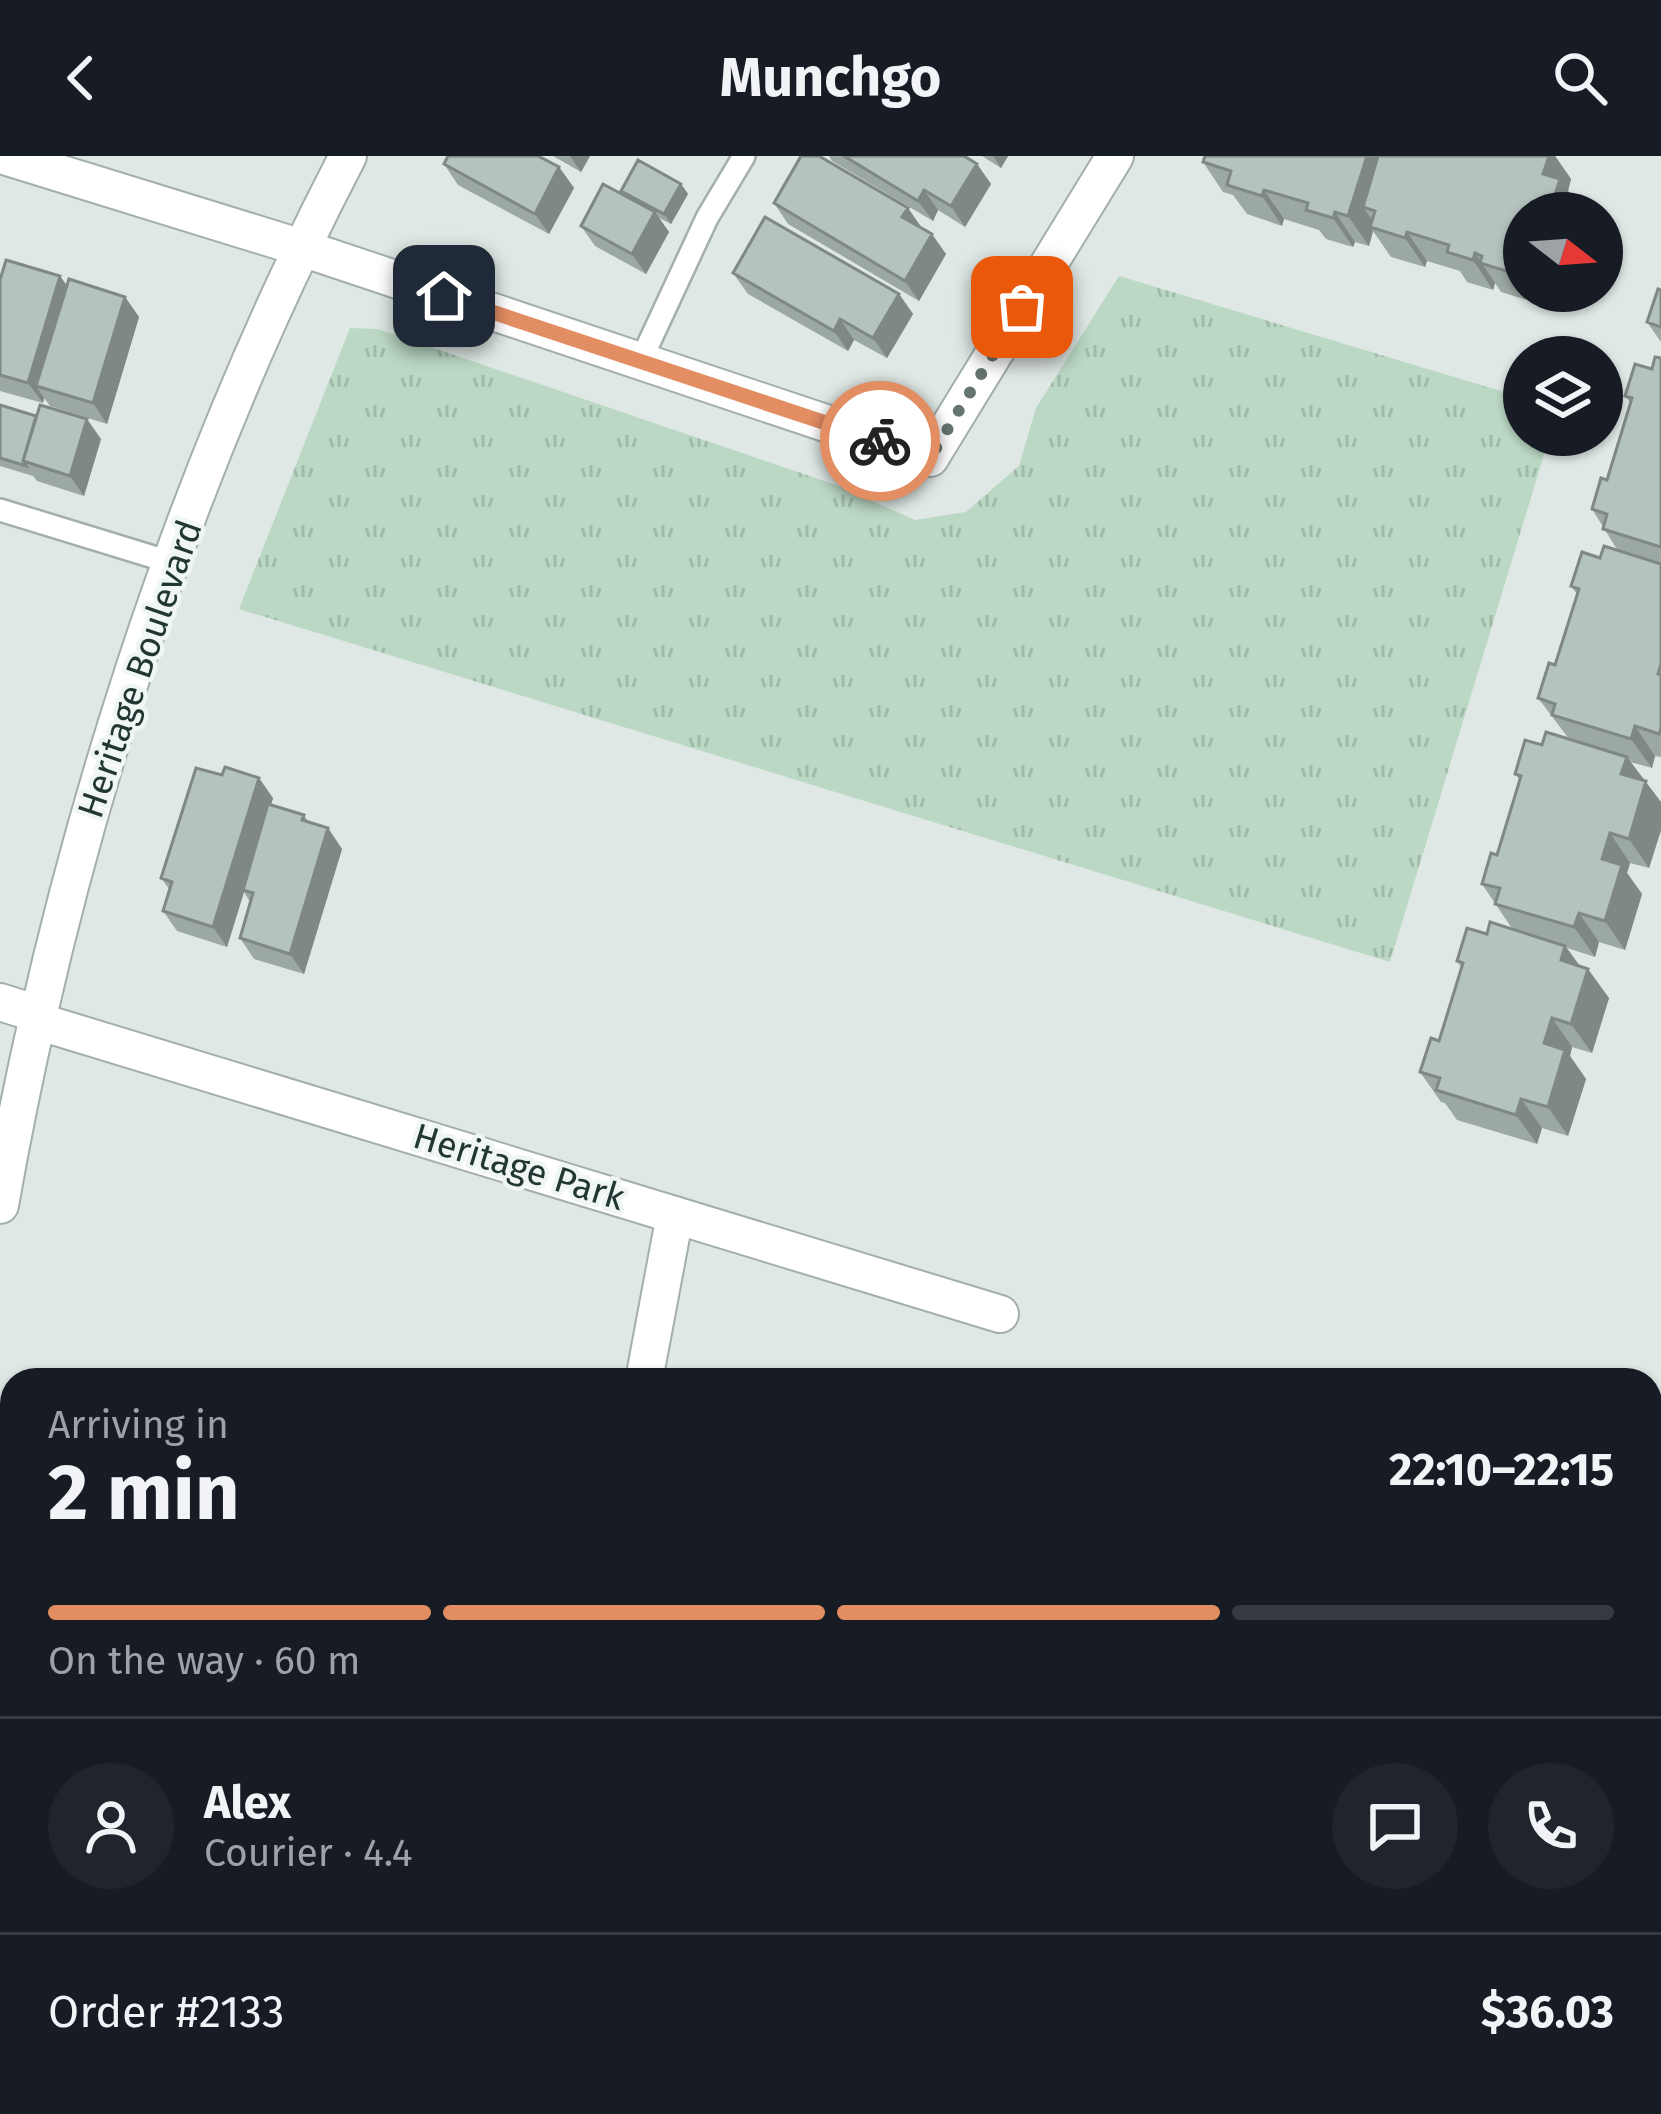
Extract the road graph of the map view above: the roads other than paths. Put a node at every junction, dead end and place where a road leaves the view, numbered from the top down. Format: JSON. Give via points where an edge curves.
{"nodes":[{"id":1,"x":4,"y":156,"type":"edge"},
{"id":2,"x":348,"y":156,"type":"edge"},
{"id":3,"x":744,"y":156,"type":"edge"},
{"id":4,"x":1114,"y":156,"type":"edge"},
{"id":5,"x":302,"y":248,"type":"junction"},
{"id":6,"x":641,"y":360,"type":"junction"},
{"id":7,"x":0,"y":510,"type":"edge"},
{"id":8,"x":173,"y":563,"type":"junction"},
{"id":9,"x":0,"y":1002,"type":"edge"},
{"id":10,"x":38,"y":1017,"type":"junction"},
{"id":11,"x":0,"y":1205,"type":"edge"},
{"id":12,"x":675,"y":1215,"type":"junction"},
{"id":13,"x":1000,"y":1314,"type":"dead end"},
{"id":14,"x":646,"y":1368,"type":"edge"}],
"edges":[{"from":1,"to":5,"type":"street"},
{"from":2,"to":5,"type":"street","name":"Heritage Boulevard"},
{"from":3,"to":6,"type":"lane"},
{"from":4,"to":6,"type":"street","via":[[930,458]]},
{"from":5,"to":6,"type":"street"},
{"from":5,"to":8,"type":"street","name":"Heritage Boulevard"},
{"from":7,"to":8,"type":"lane"},
{"from":8,"to":10,"type":"street","name":"Heritage Boulevard","via":[[106,756]]},
{"from":9,"to":10,"type":"street","name":"Heritage Park"},
{"from":10,"to":11,"type":"street","name":"Heritage Boulevard"},
{"from":10,"to":12,"type":"street","name":"Heritage Park"},
{"from":12,"to":13,"type":"street","name":"Heritage Park"},
{"from":12,"to":14,"type":"street"}]}
